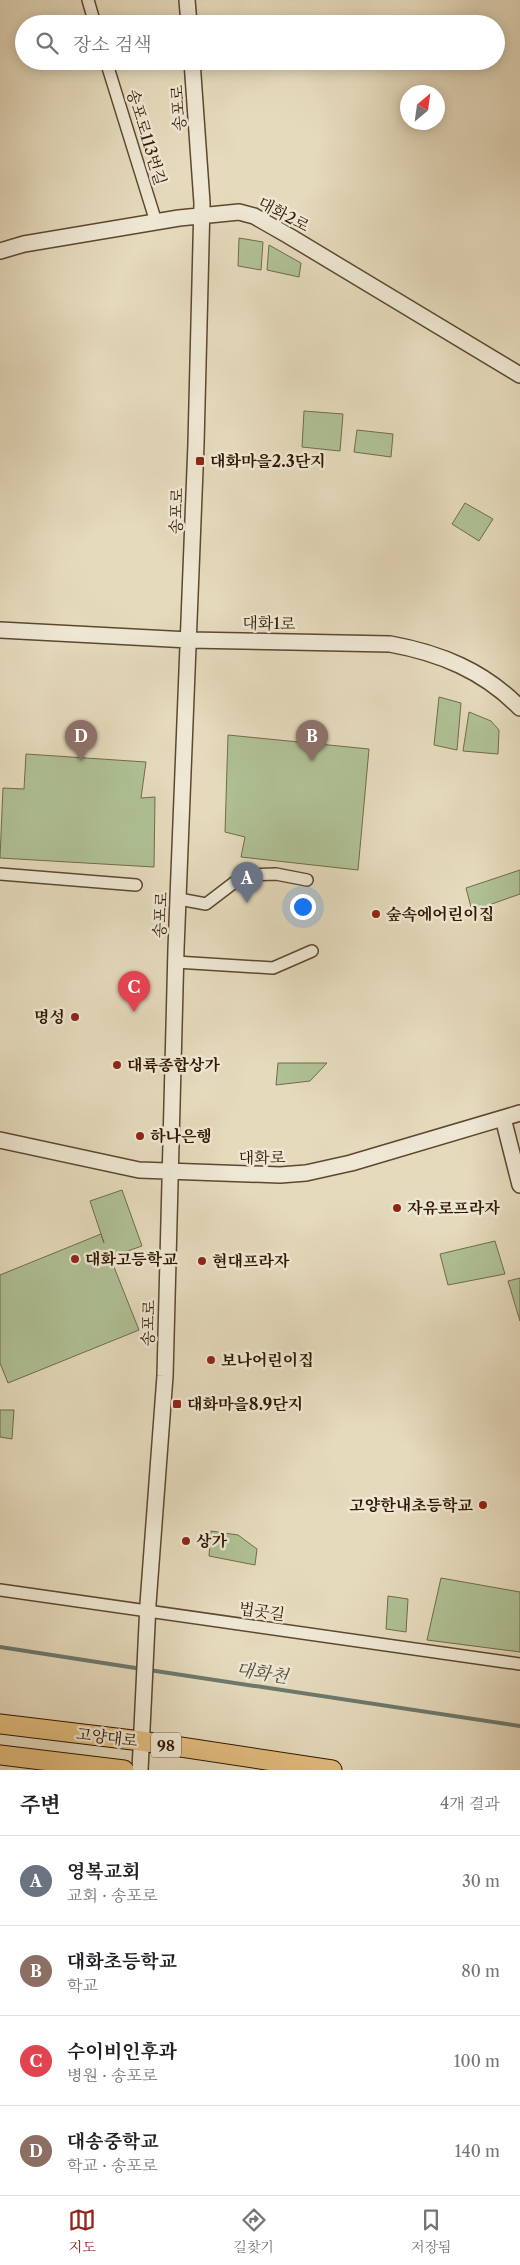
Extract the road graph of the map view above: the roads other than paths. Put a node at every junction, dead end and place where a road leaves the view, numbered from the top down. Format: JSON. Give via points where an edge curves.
{"nodes":[{"id":1,"x":88,"y":0,"type":"edge"},
{"id":2,"x":187,"y":0,"type":"edge"},
{"id":3,"x":92,"y":15,"type":"edge"},
{"id":4,"x":188,"y":15,"type":"edge"},
{"id":5,"x":109,"y":70,"type":"edge"},
{"id":6,"x":193,"y":70,"type":"edge"},
{"id":7,"x":202,"y":216,"type":"junction"},
{"id":8,"x":156,"y":222,"type":"junction"},
{"id":9,"x":0,"y":251,"type":"edge"},
{"id":10,"x":520,"y":375,"type":"edge"},
{"id":11,"x":0,"y":630,"type":"edge"},
{"id":12,"x":189,"y":640,"type":"junction"},
{"id":13,"x":520,"y":708,"type":"edge"},
{"id":14,"x":0,"y":874,"type":"edge"},
{"id":15,"x":307,"y":880,"type":"dead end"},
{"id":16,"x":136,"y":886,"type":"dead end"},
{"id":17,"x":179,"y":900,"type":"junction"},
{"id":18,"x":312,"y":951,"type":"dead end"},
{"id":19,"x":176,"y":962,"type":"junction"},
{"id":20,"x":520,"y":1114,"type":"edge"},
{"id":21,"x":503,"y":1118,"type":"junction"},
{"id":22,"x":0,"y":1140,"type":"edge"},
{"id":23,"x":170,"y":1172,"type":"junction"},
{"id":24,"x":520,"y":1185,"type":"edge"},
{"id":25,"x":0,"y":1590,"type":"edge"},
{"id":26,"x":148,"y":1617,"type":"junction"},
{"id":27,"x":520,"y":1664,"type":"edge"},
{"id":28,"x":0,"y":1724,"type":"edge"},
{"id":29,"x":141,"y":1741,"type":"junction"},
{"id":30,"x":0,"y":1755,"type":"edge"},
{"id":31,"x":55,"y":1766,"type":"edge"},
{"id":32,"x":124,"y":1770,"type":"edge"},
{"id":33,"x":140,"y":1770,"type":"edge"},
{"id":34,"x":332,"y":1770,"type":"edge"}],
"edges":[{"from":1,"to":3,"type":"street"},
{"from":2,"to":4,"type":"street"},
{"from":5,"to":8,"type":"street","name":"송포로113번길"},
{"from":6,"to":7,"type":"street","name":"송포로"},
{"from":7,"to":8,"type":"street","name":"대화2로"},
{"from":7,"to":10,"type":"street","name":"대화2로","via":[[239,212],[261,219]]},
{"from":7,"to":12,"type":"street","name":"송포로"},
{"from":8,"to":9,"type":"street","name":"대화2로"},
{"from":11,"to":12,"type":"street","name":"대화1로"},
{"from":12,"to":13,"type":"street","name":"대화1로","via":[[374,643],[416,648],[474,672]]},
{"from":12,"to":17,"type":"street","name":"송포로"},
{"from":14,"to":16,"type":"street"},
{"from":15,"to":17,"type":"street","via":[[276,874],[244,876],[206,904]]},
{"from":17,"to":19,"type":"street","name":"송포로"},
{"from":18,"to":19,"type":"street","via":[[273,968]]},
{"from":19,"to":23,"type":"street","name":"송포로"},
{"from":20,"to":21,"type":"street","name":"대화로"},
{"from":21,"to":23,"type":"street","name":"대화로","via":[[306,1173],[257,1176]]},
{"from":21,"to":24,"type":"street"},
{"from":22,"to":23,"type":"street","name":"대화로","via":[[118,1166]]},
{"from":23,"to":26,"type":"street","name":"송포로","via":[[164,1376]]},
{"from":25,"to":26,"type":"street","name":"법곳길"},
{"from":26,"to":27,"type":"street","name":"법곳길"},
{"from":26,"to":29,"type":"street","name":"송포로"},
{"from":28,"to":29,"type":"main road","name":"고양대로","number":"98"},
{"from":29,"to":33,"type":"street"},
{"from":29,"to":34,"type":"main road","name":"고양대로","number":"98"},
{"from":30,"to":31,"type":"main road","name":"고양대로"},
{"from":31,"to":32,"type":"main road","name":"고양대로"}]}
